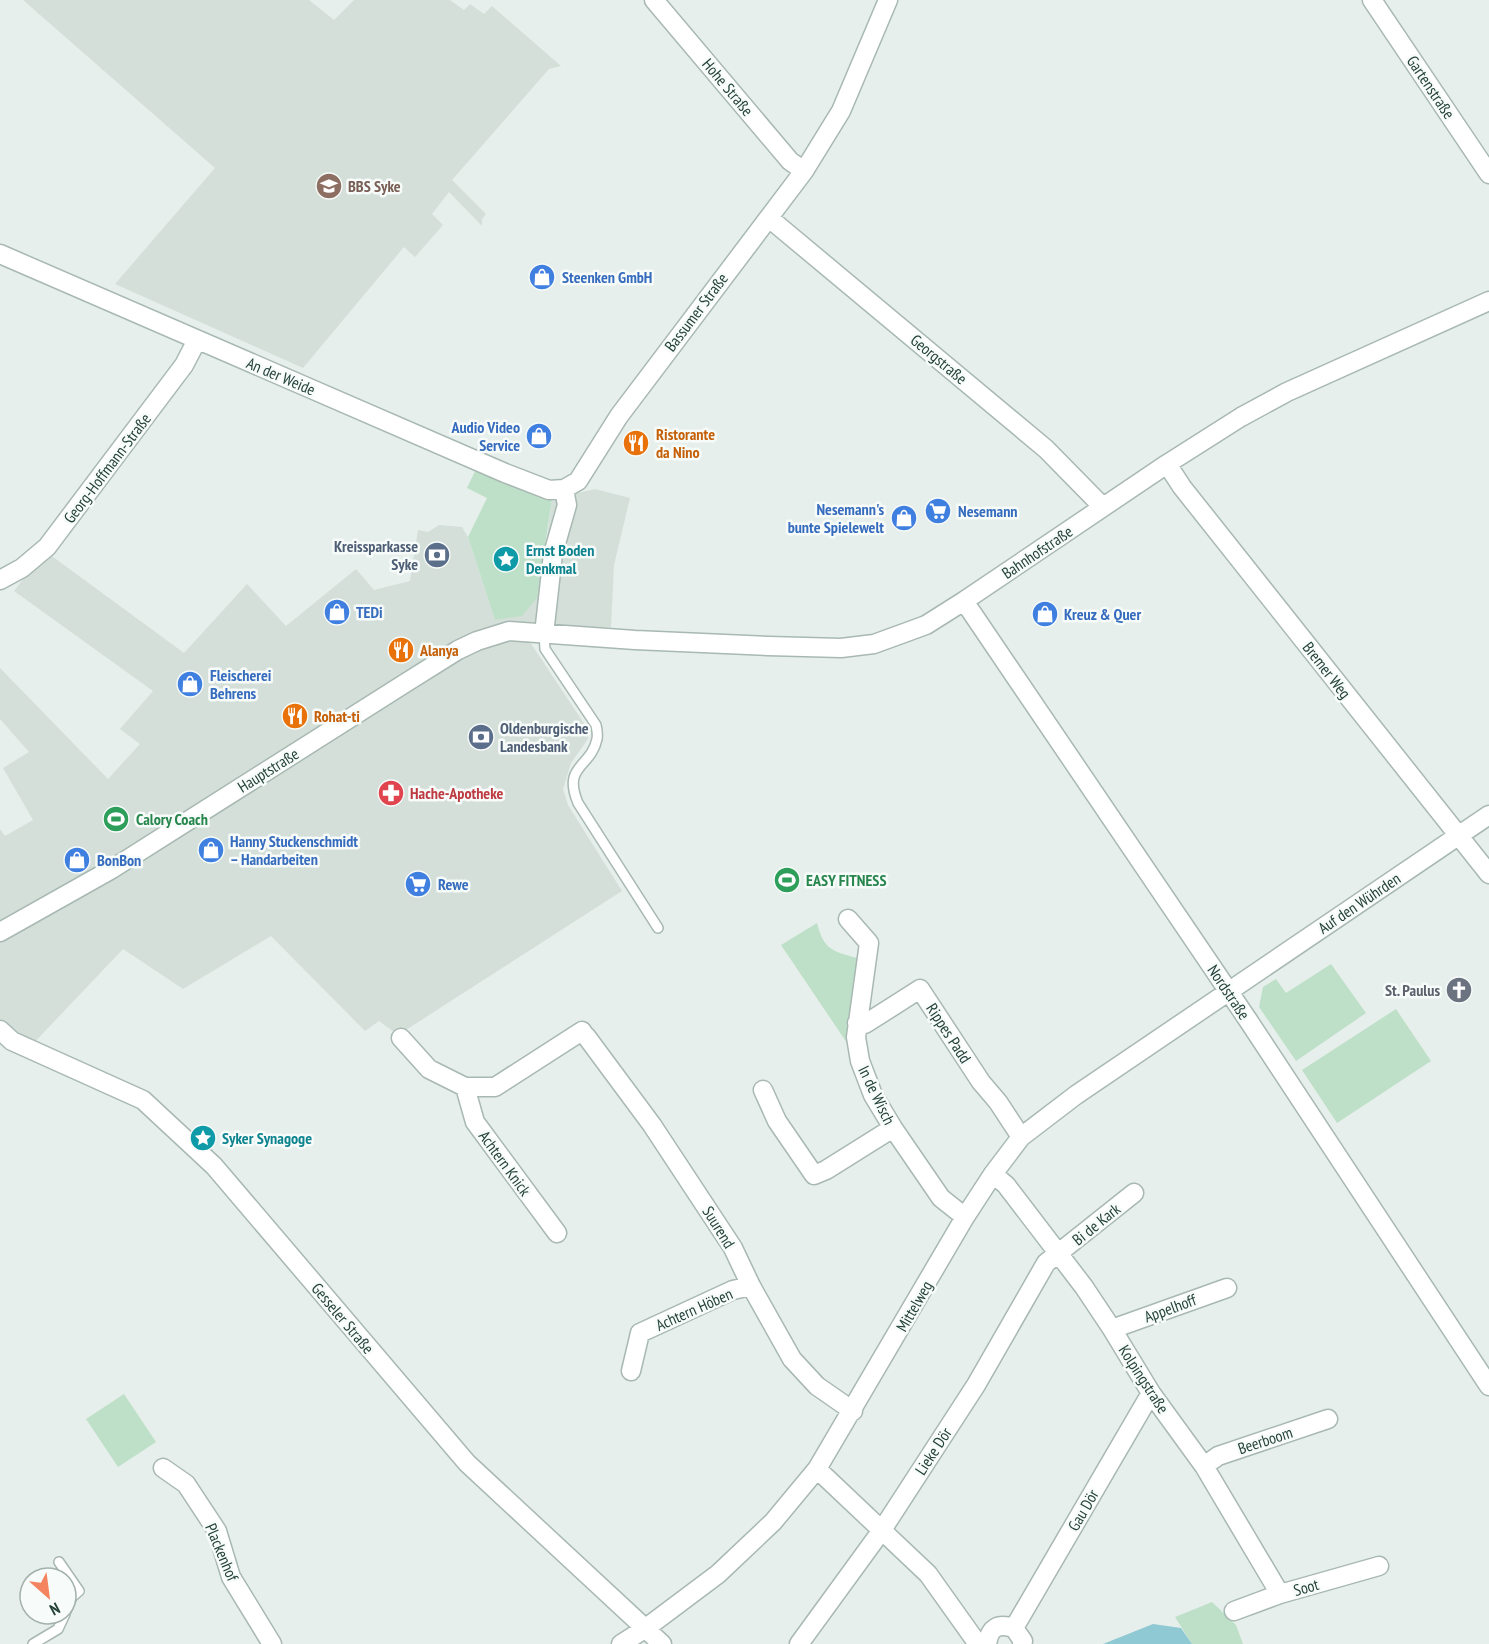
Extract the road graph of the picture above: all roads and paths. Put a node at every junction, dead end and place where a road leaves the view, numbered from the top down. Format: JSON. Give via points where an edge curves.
{"nodes":[{"id":1,"x":654,"y":0,"type":"edge"},
{"id":2,"x":888,"y":0,"type":"edge"},
{"id":3,"x":1372,"y":0,"type":"edge"},
{"id":4,"x":804,"y":171,"type":"junction"},
{"id":5,"x":1489,"y":174,"type":"edge"},
{"id":6,"x":769,"y":218,"type":"junction"},
{"id":7,"x":0,"y":254,"type":"edge"},
{"id":8,"x":1489,"y":301,"type":"edge"},
{"id":9,"x":196,"y":340,"type":"junction"},
{"id":10,"x":1167,"y":464,"type":"junction"},
{"id":11,"x":564,"y":489,"type":"junction"},
{"id":12,"x":1103,"y":507,"type":"junction"},
{"id":13,"x":0,"y":580,"type":"edge"},
{"id":14,"x":964,"y":601,"type":"junction"},
{"id":15,"x":544,"y":634,"type":"junction"},
{"id":16,"x":1489,"y":815,"type":"edge"},
{"id":17,"x":1459,"y":836,"type":"junction"},
{"id":18,"x":1489,"y":874,"type":"edge"},
{"id":19,"x":848,"y":920,"type":"dead end"},
{"id":20,"x":657,"y":928,"type":"dead end"},
{"id":21,"x":0,"y":932,"type":"edge"},
{"id":22,"x":1228,"y":992,"type":"junction"},
{"id":23,"x":857,"y":1023,"type":"junction"},
{"id":24,"x":0,"y":1030,"type":"edge"},
{"id":25,"x":401,"y":1038,"type":"dead end"},
{"id":26,"x":465,"y":1087,"type":"junction"},
{"id":27,"x":762,"y":1090,"type":"dead end"},
{"id":28,"x":893,"y":1128,"type":"junction"},
{"id":29,"x":1021,"y":1137,"type":"junction"},
{"id":30,"x":993,"y":1174,"type":"junction"},
{"id":31,"x":1134,"y":1193,"type":"dead end"},
{"id":32,"x":965,"y":1217,"type":"junction"},
{"id":33,"x":556,"y":1233,"type":"dead end"},
{"id":34,"x":1059,"y":1255,"type":"junction"},
{"id":35,"x":751,"y":1286,"type":"junction"},
{"id":36,"x":1227,"y":1288,"type":"dead end"},
{"id":37,"x":1112,"y":1329,"type":"junction"},
{"id":38,"x":632,"y":1371,"type":"dead end"},
{"id":39,"x":1489,"y":1386,"type":"edge"},
{"id":40,"x":1151,"y":1393,"type":"junction"},
{"id":41,"x":853,"y":1411,"type":"junction"},
{"id":42,"x":1328,"y":1419,"type":"dead end"},
{"id":43,"x":1204,"y":1466,"type":"junction"},
{"id":44,"x":163,"y":1468,"type":"dead end"},
{"id":45,"x":817,"y":1469,"type":"junction"},
{"id":46,"x":882,"y":1530,"type":"junction"},
{"id":47,"x":59,"y":1562,"type":"dead end"},
{"id":48,"x":62,"y":1566,"type":"edge"},
{"id":49,"x":1379,"y":1566,"type":"dead end"},
{"id":50,"x":1280,"y":1594,"type":"junction"},
{"id":51,"x":1234,"y":1611,"type":"dead end"},
{"id":52,"x":59,"y":1626,"type":"edge"},
{"id":53,"x":645,"y":1629,"type":"junction"},
{"id":54,"x":1018,"y":1636,"type":"edge"},
{"id":55,"x":33,"y":1644,"type":"edge"},
{"id":56,"x":272,"y":1644,"type":"edge"},
{"id":57,"x":621,"y":1644,"type":"edge"},
{"id":58,"x":662,"y":1644,"type":"edge"},
{"id":59,"x":799,"y":1644,"type":"edge"},
{"id":60,"x":986,"y":1644,"type":"edge"}],
"edges":[{"from":1,"to":4,"type":"street","name":"Hohe Straße","via":[[790,161]]},
{"from":2,"to":4,"type":"street","name":"Bassumer Straße","via":[[841,111]]},
{"from":3,"to":5,"type":"street","name":"Gartenstraße"},
{"from":4,"to":6,"type":"street","name":"Bassumer Straße"},
{"from":6,"to":11,"type":"street","name":"Bassumer Straße","via":[[619,416],[578,482]]},
{"from":6,"to":12,"type":"street","name":"Georgstraße","via":[[1046,449]]},
{"from":7,"to":9,"type":"street","name":"An der Weide"},
{"from":8,"to":10,"type":"street","name":"Bahnhofstraße","via":[[1287,392]]},
{"from":9,"to":11,"type":"street","name":"An der Weide","via":[[505,473],[549,490]]},
{"from":9,"to":13,"type":"street","name":"Georg-Hoffmann-Straße","via":[[184,365],[47,547]]},
{"from":10,"to":12,"type":"street","name":"Bahnhofstraße"},
{"from":10,"to":17,"type":"street","name":"Bremer Weg"},
{"from":11,"to":15,"type":"street","via":[[567,505],[553,554]]},
{"from":12,"to":14,"type":"street","name":"Bahnhofstraße"},
{"from":14,"to":15,"type":"street","name":"Bahnhofstraße","via":[[926,625],[874,644],[841,648]]},
{"from":14,"to":22,"type":"street","name":"Nordstraße"},
{"from":15,"to":20,"type":"lane","via":[[545,649],[596,725],[594,749],[573,778],[578,803]]},
{"from":15,"to":21,"type":"street","name":"Hauptstraße","via":[[509,631],[458,650],[112,869]]},
{"from":16,"to":17,"type":"street","name":"Auf den Wührden"},
{"from":17,"to":18,"type":"street","name":"Bremer Weg"},
{"from":17,"to":22,"type":"street","name":"Auf den Wührden"},
{"from":19,"to":23,"type":"street","name":"In de Wisch","via":[[869,943]]},
{"from":22,"to":29,"type":"street","name":"Mittelweg"},
{"from":22,"to":39,"type":"street","name":"Nordstraße"},
{"from":23,"to":28,"type":"street","name":"In de Wisch","via":[[860,1061],[873,1095]]},
{"from":23,"to":29,"type":"street","name":"Rippes Padd","via":[[866,1024],[920,989]]},
{"from":24,"to":53,"type":"street","name":"Gesseler Straße","via":[[12,1041],[151,1107],[214,1166],[467,1463]]},
{"from":25,"to":26,"type":"street","via":[[429,1069]]},
{"from":26,"to":33,"type":"street","name":"Achtern Knick","via":[[474,1122]]},
{"from":26,"to":35,"type":"street","name":"Suurend","via":[[495,1088],[584,1034],[685,1173],[733,1248]]},
{"from":27,"to":28,"type":"street","via":[[777,1121],[814,1175]]},
{"from":28,"to":32,"type":"street","name":"In de Wisch","via":[[941,1198]]},
{"from":29,"to":30,"type":"street","name":"Mittelweg"},
{"from":30,"to":32,"type":"street","name":"Mittelweg"},
{"from":30,"to":34,"type":"street","name":"Kolpingstraße","via":[[1006,1185]]},
{"from":31,"to":34,"type":"street","name":"Bi de Kark"},
{"from":32,"to":41,"type":"street","name":"Mittelweg"},
{"from":34,"to":37,"type":"street","name":"Kolpingstraße"},
{"from":34,"to":46,"type":"street","name":"Lieke Dör","via":[[1046,1263],[976,1385]]},
{"from":35,"to":38,"type":"street","name":"Achtern Höben","via":[[733,1290],[640,1333]]},
{"from":35,"to":41,"type":"street","name":"Suurend","via":[[792,1359],[817,1386]]},
{"from":36,"to":37,"type":"street","name":"Appelhoff"},
{"from":37,"to":40,"type":"street","name":"Kolpingstraße"},
{"from":40,"to":43,"type":"street","name":"Kolpingstraße"},
{"from":40,"to":54,"type":"street","name":"Gau Dör"},
{"from":41,"to":45,"type":"street","name":"Mittelweg"},
{"from":42,"to":43,"type":"street","name":"Beerboom","via":[[1218,1456]]},
{"from":43,"to":50,"type":"street","name":"Kolpingstraße"},
{"from":44,"to":56,"type":"street","name":"Plackenhof","via":[[186,1484],[218,1531],[231,1577]]},
{"from":45,"to":46,"type":"street"},
{"from":45,"to":53,"type":"street","name":"Mittelweg","via":[[772,1522],[718,1574]]},
{"from":46,"to":59,"type":"street","name":"Lieke Dör"},
{"from":46,"to":60,"type":"street","via":[[928,1574],[975,1641]]},
{"from":47,"to":48,"type":"lane"},
{"from":49,"to":50,"type":"street","name":"Soot"},
{"from":50,"to":51,"type":"street","name":"Soot"},
{"from":52,"to":55,"type":"lane"},
{"from":53,"to":57,"type":"street","name":"Mittelweg"},
{"from":53,"to":58,"type":"street","name":"Gesseler Straße"},
{"from":54,"to":60,"type":"street","via":[[1005,1625],[994,1629]]}]}
